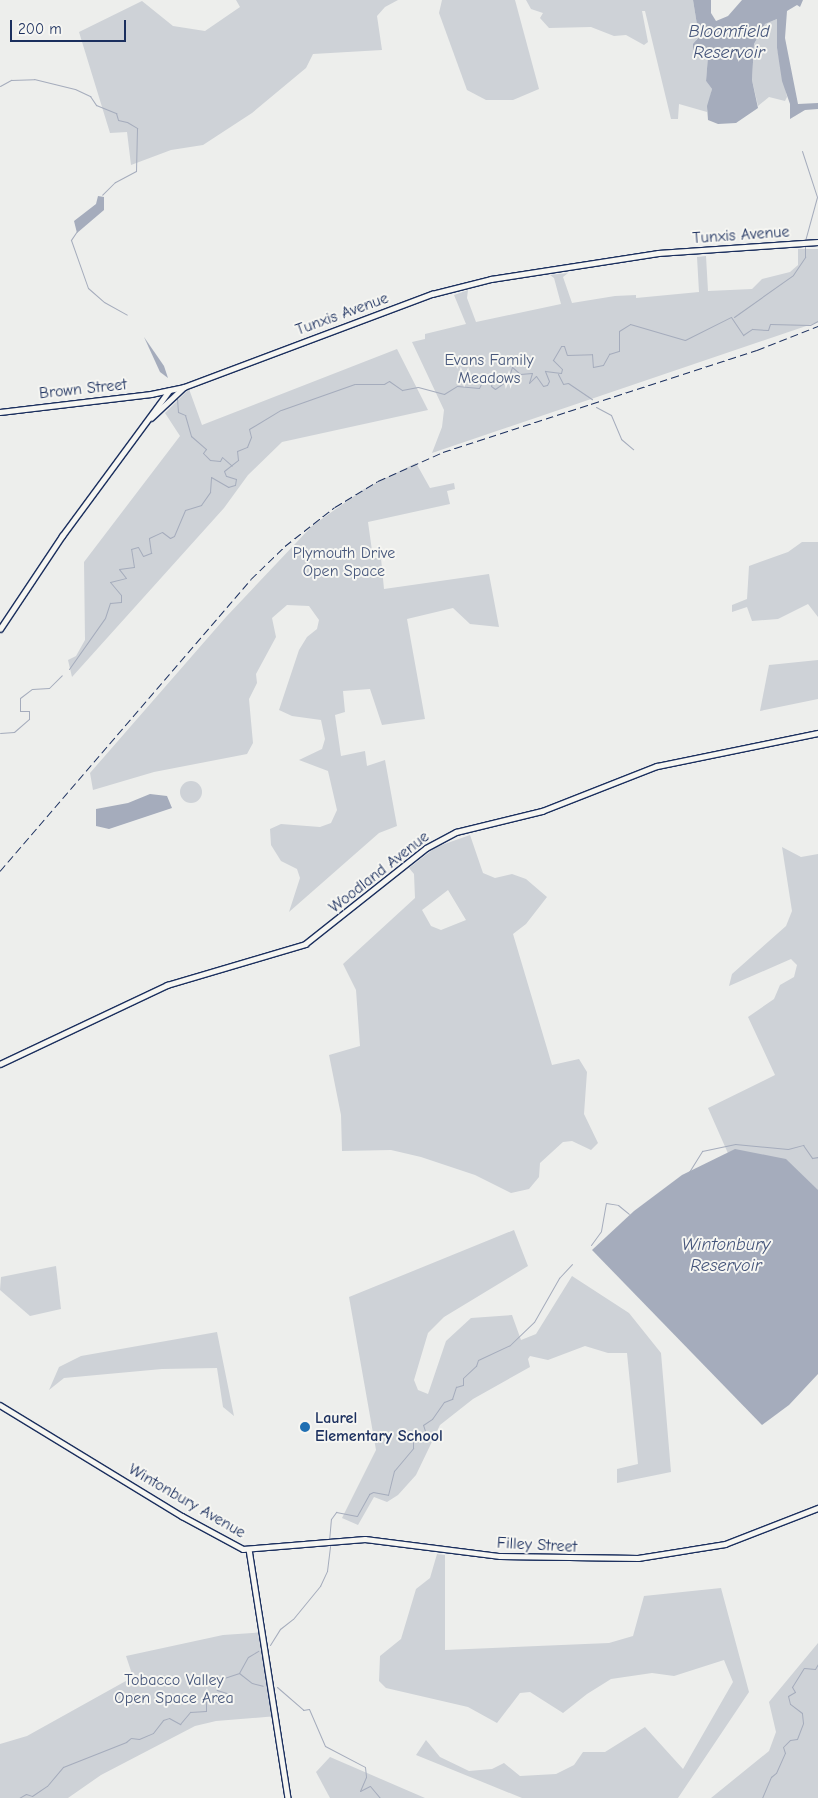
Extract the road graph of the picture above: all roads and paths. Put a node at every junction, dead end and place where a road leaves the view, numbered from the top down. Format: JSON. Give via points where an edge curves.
{"nodes":[{"id":1,"x":818,"y":242,"type":"edge"},
{"id":2,"x":184,"y":386,"type":"junction"},
{"id":3,"x":169,"y":390,"type":"junction"},
{"id":4,"x":0,"y":412,"type":"edge"},
{"id":5,"x":144,"y":422,"type":"junction"},
{"id":6,"x":0,"y":629,"type":"edge"},
{"id":7,"x":818,"y":732,"type":"edge"},
{"id":8,"x":0,"y":1064,"type":"edge"},
{"id":9,"x":0,"y":1405,"type":"edge"},
{"id":10,"x":818,"y":1508,"type":"edge"},
{"id":11,"x":249,"y":1549,"type":"junction"},
{"id":12,"x":288,"y":1798,"type":"edge"}],
"edges":[{"from":1,"to":2,"type":"street","name":"Tunxis Avenue","via":[[658,253],[471,283]]},
{"from":2,"to":3,"type":"street","name":"Tunxis Avenue"},
{"from":2,"to":5,"type":"street"},
{"from":3,"to":4,"type":"street","name":"Brown Street"},
{"from":3,"to":5,"type":"street"},
{"from":5,"to":6,"type":"street"},
{"from":7,"to":8,"type":"street","name":"Woodland Avenue","via":[[657,766],[542,811],[456,832],[426,848],[304,944],[167,985]]},
{"from":9,"to":11,"type":"street","name":"Wintonbury Avenue","via":[[182,1516],[239,1548]]},
{"from":10,"to":11,"type":"street","name":"Filley Street","via":[[725,1544],[638,1558],[500,1556],[365,1538]]},
{"from":11,"to":12,"type":"street","name":"Wintonbury Avenue"}]}
